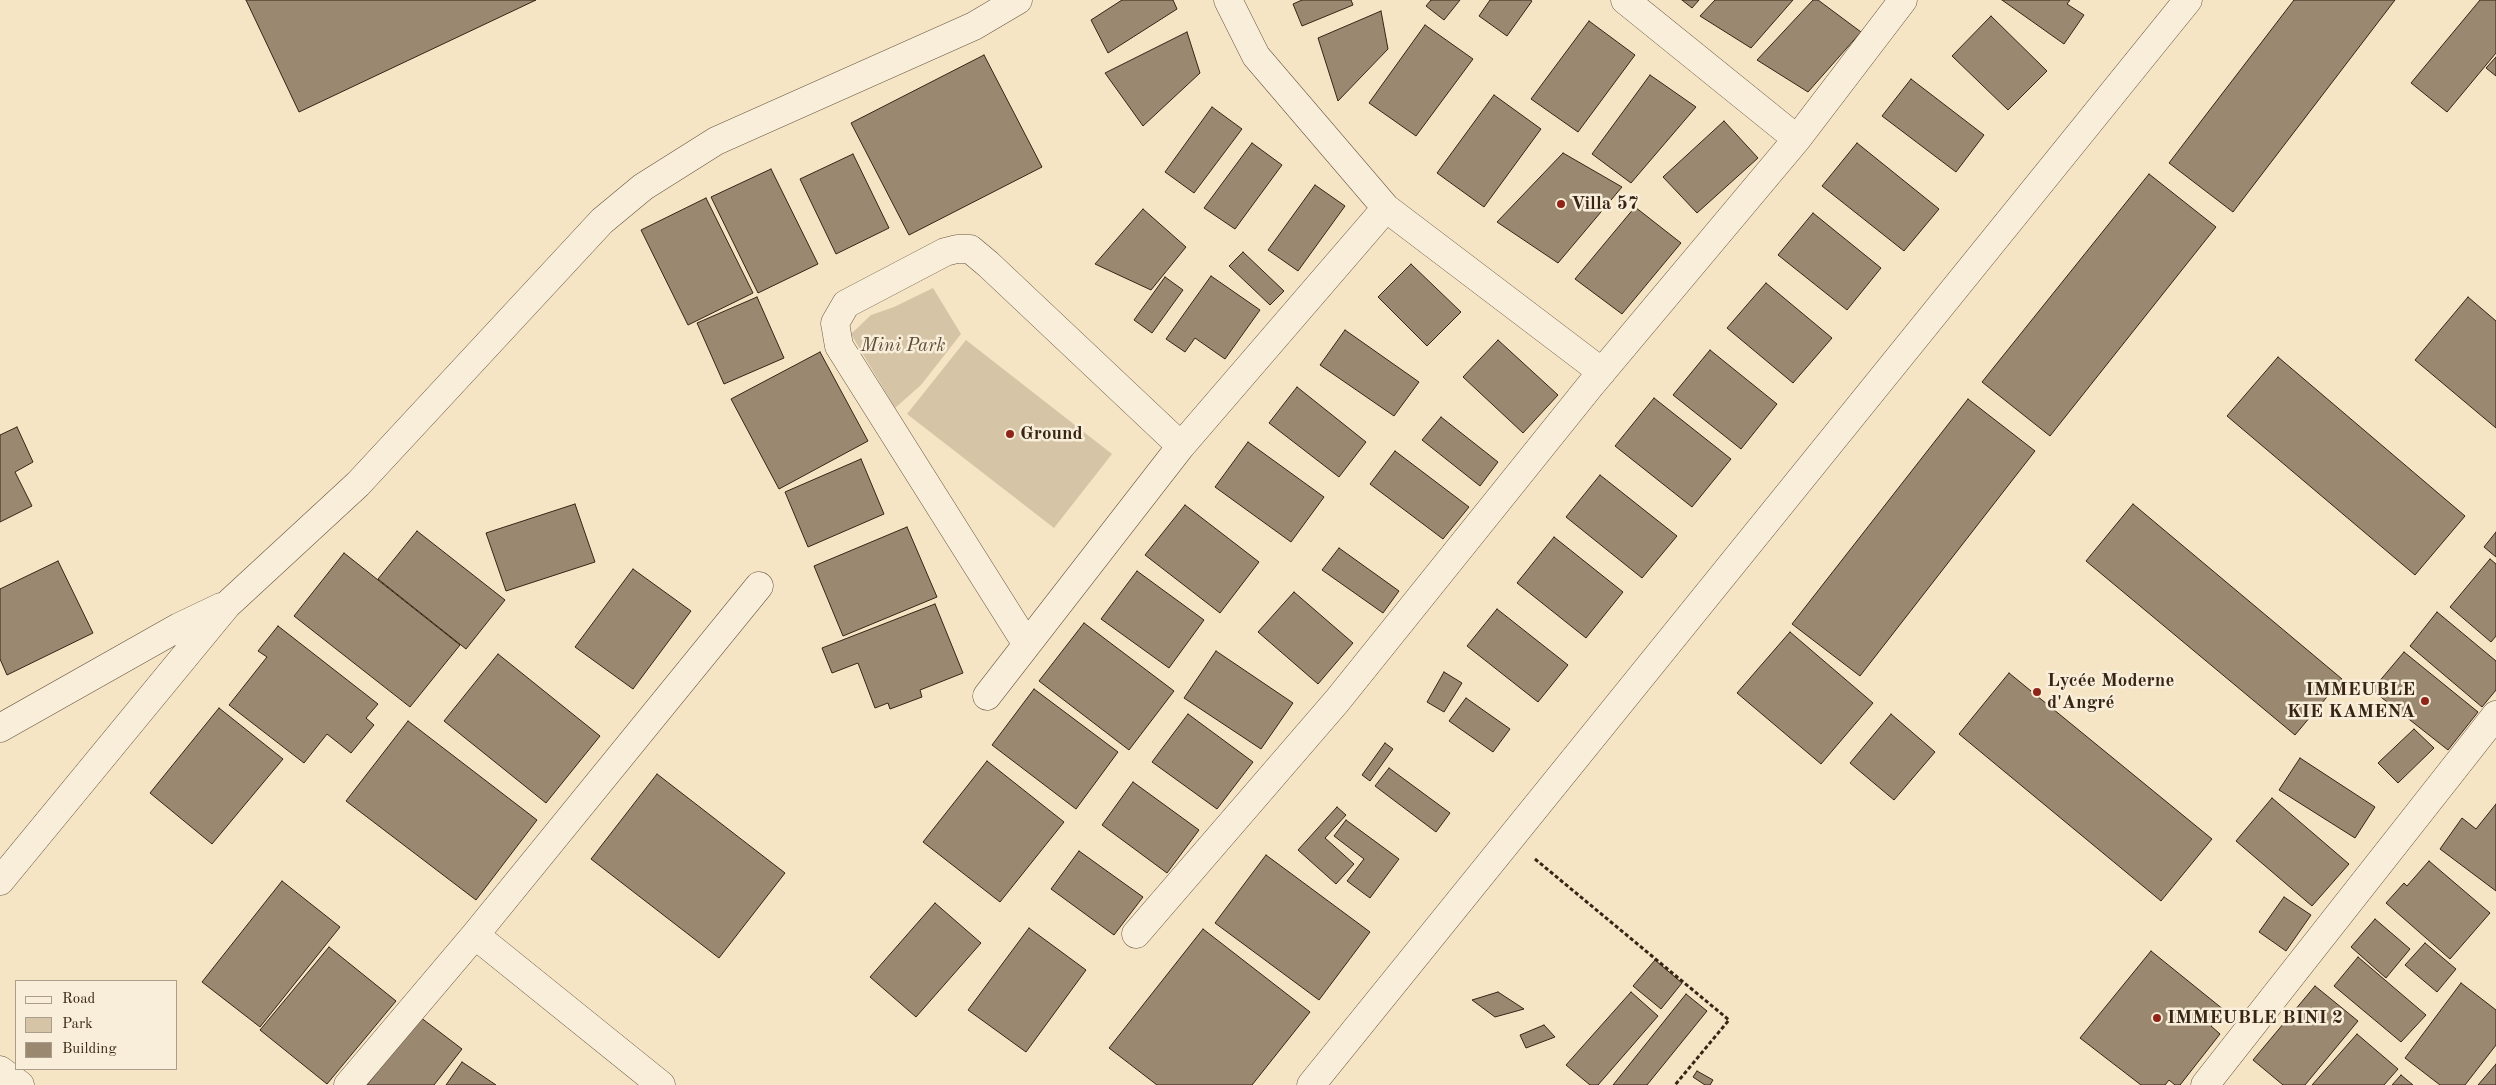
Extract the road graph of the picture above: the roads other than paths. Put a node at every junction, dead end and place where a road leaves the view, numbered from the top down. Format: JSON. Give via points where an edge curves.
{"nodes":[{"id":1,"x":1018,"y":0,"type":"edge"},
{"id":2,"x":1228,"y":0,"type":"edge"},
{"id":3,"x":1626,"y":0,"type":"edge"},
{"id":4,"x":1902,"y":0,"type":"edge"},
{"id":5,"x":2188,"y":0,"type":"edge"},
{"id":6,"x":1797,"y":138,"type":"junction"},
{"id":7,"x":1386,"y":208,"type":"junction"},
{"id":8,"x":1602,"y":372,"type":"junction"},
{"id":9,"x":1181,"y":446,"type":"junction"},
{"id":10,"x":759,"y":586,"type":"dead end"},
{"id":11,"x":227,"y":605,"type":"junction"},
{"id":12,"x":1026,"y":643,"type":"junction"},
{"id":13,"x":987,"y":696,"type":"dead end"},
{"id":14,"x":2496,"y":715,"type":"edge"},
{"id":15,"x":0,"y":728,"type":"edge"},
{"id":16,"x":0,"y":881,"type":"edge"},
{"id":17,"x":1136,"y":934,"type":"dead end"},
{"id":18,"x":475,"y":935,"type":"junction"},
{"id":19,"x":0,"y":1070,"type":"edge"},
{"id":20,"x":20,"y":1085,"type":"edge"},
{"id":21,"x":348,"y":1085,"type":"edge"},
{"id":22,"x":661,"y":1085,"type":"edge"},
{"id":23,"x":1311,"y":1085,"type":"edge"},
{"id":24,"x":2205,"y":1085,"type":"edge"}],
"edges":[{"from":1,"to":11,"type":"street","via":[[974,26],[716,141],[643,188],[602,222],[358,484]]},
{"from":2,"to":7,"type":"street","via":[[1256,56]]},
{"from":3,"to":6,"type":"street"},
{"from":4,"to":6,"type":"street"},
{"from":5,"to":23,"type":"street"},
{"from":6,"to":8,"type":"street"},
{"from":7,"to":8,"type":"street"},
{"from":7,"to":9,"type":"street"},
{"from":8,"to":17,"type":"street","via":[[1337,701]]},
{"from":9,"to":12,"type":"street"},
{"from":9,"to":12,"type":"street","via":[[970,250],[945,252],[846,304],[835,323],[840,346]]},
{"from":10,"to":18,"type":"street"},
{"from":11,"to":15,"type":"street","via":[[179,627]]},
{"from":11,"to":16,"type":"street"},
{"from":12,"to":13,"type":"street"},
{"from":14,"to":24,"type":"street"},
{"from":18,"to":21,"type":"street"},
{"from":18,"to":22,"type":"street"},
{"from":19,"to":20,"type":"street"}]}
